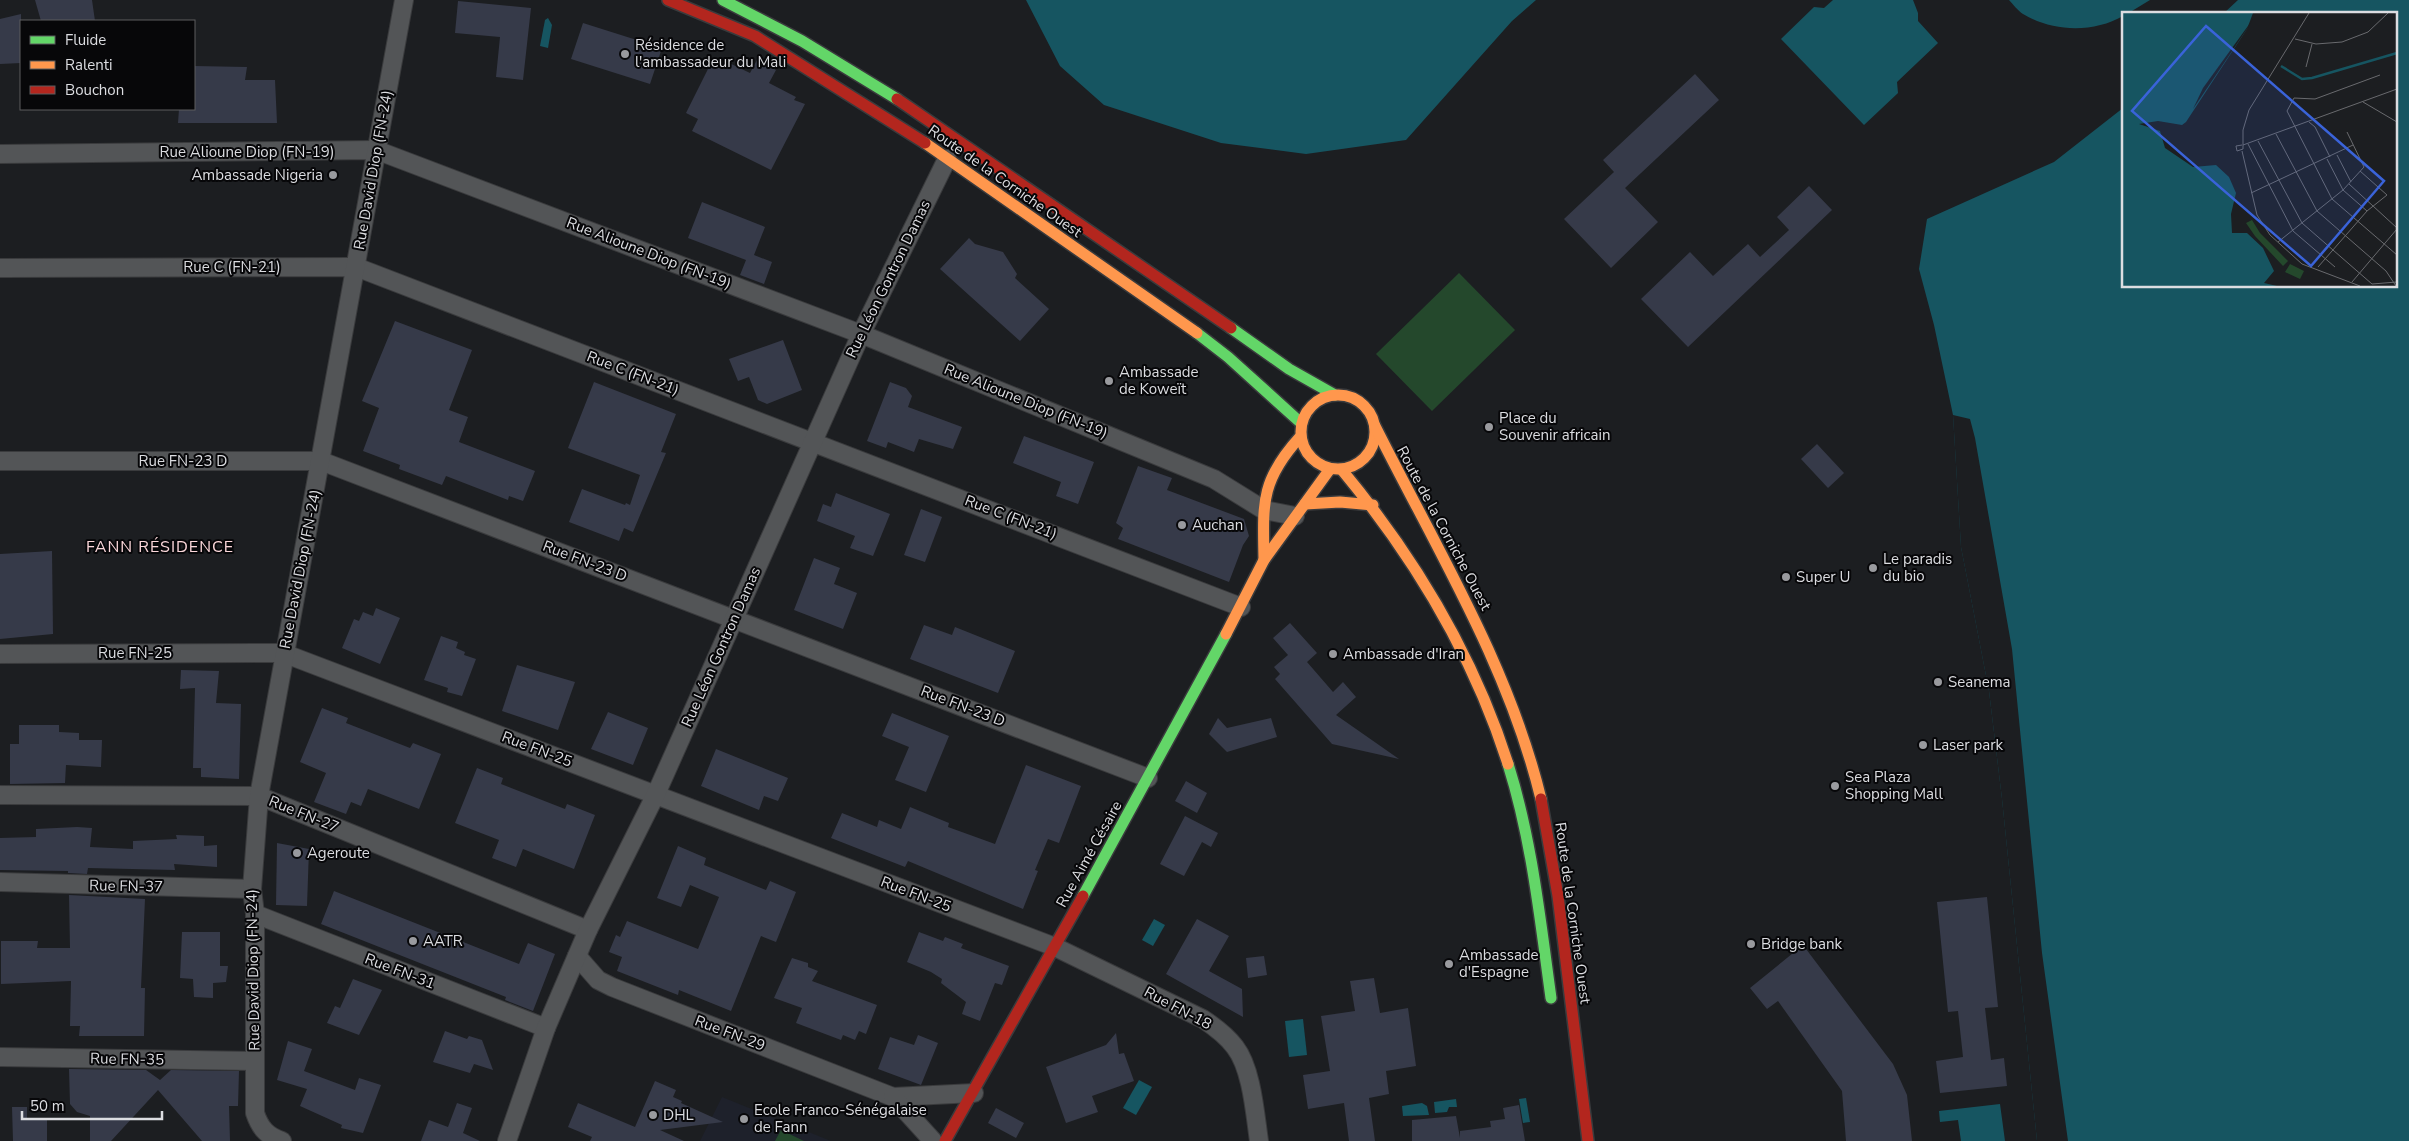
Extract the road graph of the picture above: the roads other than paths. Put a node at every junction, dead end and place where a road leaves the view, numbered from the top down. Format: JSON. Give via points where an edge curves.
{"nodes":[{"id":1,"x":404,"y":0,"type":"edge"},
{"id":2,"x":668,"y":0,"type":"edge"},
{"id":3,"x":723,"y":0,"type":"edge"},
{"id":4,"x":376,"y":150,"type":"junction"},
{"id":5,"x":0,"y":154,"type":"edge"},
{"id":6,"x":948,"y":159,"type":"junction"},
{"id":7,"x":356,"y":267,"type":"junction"},
{"id":8,"x":0,"y":268,"type":"edge"},
{"id":9,"x":861,"y":334,"type":"junction"},
{"id":10,"x":1336,"y":395,"type":"junction"},
{"id":11,"x":1301,"y":423,"type":"junction"},
{"id":12,"x":1375,"y":426,"type":"junction"},
{"id":13,"x":1300,"y":437,"type":"junction"},
{"id":14,"x":812,"y":441,"type":"junction"},
{"id":15,"x":0,"y":461,"type":"edge"},
{"id":16,"x":321,"y":461,"type":"junction"},
{"id":17,"x":1336,"y":470,"type":"junction"},
{"id":18,"x":1373,"y":505,"type":"junction"},
{"id":19,"x":1264,"y":510,"type":"junction"},
{"id":20,"x":1300,"y":510,"type":"junction"},
{"id":21,"x":1264,"y":560,"type":"junction"},
{"id":22,"x":1241,"y":607,"type":"junction"},
{"id":23,"x":734,"y":618,"type":"junction"},
{"id":24,"x":284,"y":653,"type":"junction"},
{"id":25,"x":0,"y":654,"type":"edge"},
{"id":26,"x":1148,"y":778,"type":"junction"},
{"id":27,"x":656,"y":794,"type":"junction"},
{"id":28,"x":0,"y":795,"type":"edge"},
{"id":29,"x":259,"y":796,"type":"junction"},
{"id":30,"x":0,"y":882,"type":"edge"},
{"id":31,"x":252,"y":889,"type":"junction"},
{"id":32,"x":255,"y":914,"type":"junction"},
{"id":33,"x":588,"y":930,"type":"junction"},
{"id":34,"x":1055,"y":947,"type":"junction"},
{"id":35,"x":577,"y":956,"type":"junction"},
{"id":36,"x":1552,"y":1010,"type":"dead end"},
{"id":37,"x":546,"y":1028,"type":"junction"},
{"id":38,"x":0,"y":1057,"type":"edge"},
{"id":39,"x":254,"y":1061,"type":"junction"},
{"id":40,"x":974,"y":1093,"type":"junction"},
{"id":41,"x":893,"y":1097,"type":"junction"},
{"id":42,"x":277,"y":1139,"type":"edge"},
{"id":43,"x":507,"y":1141,"type":"edge"},
{"id":44,"x":933,"y":1141,"type":"edge"},
{"id":45,"x":946,"y":1141,"type":"edge"},
{"id":46,"x":1259,"y":1141,"type":"edge"},
{"id":47,"x":1588,"y":1141,"type":"edge"}],
"edges":[{"from":1,"to":4,"type":"street","name":"Rue David Diop (FN-24)"},
{"from":2,"to":6,"type":"main road","name":"Route de la Corniche Ouest","via":[[755,36]]},
{"from":3,"to":10,"type":"main road","name":"Route de la Corniche Ouest","via":[[824,52],[924,116],[1289,369]]},
{"from":4,"to":5,"type":"street","name":"Rue Alioune Diop (FN-19)"},
{"from":4,"to":7,"type":"street","name":"Rue David Diop (FN-24)"},
{"from":4,"to":9,"type":"street","name":"Rue Alioune Diop (FN-19)"},
{"from":6,"to":9,"type":"street","name":"Rue Léon Gontron Damas"},
{"from":6,"to":11,"type":"main road","name":"Route de la Corniche Ouest","via":[[1193,330]]},
{"from":7,"to":8,"type":"street","name":"Rue C (FN-21)"},
{"from":7,"to":14,"type":"street","name":"Rue C (FN-21)"},
{"from":7,"to":16,"type":"street","name":"Rue David Diop (FN-24)"},
{"from":9,"to":14,"type":"street","name":"Rue Léon Gontron Damas"},
{"from":9,"to":19,"type":"street","name":"Rue Alioune Diop (FN-19)","via":[[1214,479]]},
{"from":10,"to":11,"type":"main road","via":[[1314,403]]},
{"from":10,"to":12,"type":"main road","via":[[1361,403]]},
{"from":11,"to":13,"type":"main road"},
{"from":12,"to":17,"type":"main road","via":[[1375,438],[1364,459],[1354,466]]},
{"from":12,"to":47,"type":"main road","name":"Route de la Corniche Ouest","via":[[1490,649],[1529,751],[1556,878]]},
{"from":13,"to":17,"type":"main road","via":[[1310,458],[1319,465]]},
{"from":13,"to":19,"type":"main road","via":[[1272,470],[1266,485]]},
{"from":14,"to":22,"type":"street","name":"Rue C (FN-21)"},
{"from":14,"to":23,"type":"street","name":"Rue Léon Gontron Damas"},
{"from":15,"to":16,"type":"street","name":"Rue FN-23 D"},
{"from":16,"to":23,"type":"street","name":"Rue FN-23 D"},
{"from":16,"to":24,"type":"street","name":"Rue David Diop (FN-24)"},
{"from":17,"to":18,"type":"main road"},
{"from":17,"to":20,"type":"main road"},
{"from":18,"to":20,"type":"main road","via":[[1340,502]]},
{"from":18,"to":36,"type":"main road","via":[[1428,587],[1465,654],[1498,732],[1527,834]]},
{"from":19,"to":20,"type":"street"},
{"from":19,"to":21,"type":"main road"},
{"from":20,"to":21,"type":"main road"},
{"from":21,"to":22,"type":"main road","name":"Rue Aimé Césaire"},
{"from":22,"to":26,"type":"main road","name":"Rue Aimé Césaire"},
{"from":23,"to":26,"type":"street","name":"Rue FN-23 D"},
{"from":23,"to":27,"type":"street","name":"Rue Léon Gontron Damas"},
{"from":24,"to":25,"type":"street","name":"Rue FN-25"},
{"from":24,"to":27,"type":"street","name":"Rue FN-25"},
{"from":24,"to":29,"type":"street","name":"Rue David Diop (FN-24)"},
{"from":26,"to":34,"type":"main road","name":"Rue Aimé Césaire"},
{"from":27,"to":33,"type":"street","name":"Rue Léon Gontron Damas"},
{"from":27,"to":34,"type":"street","name":"Rue FN-25"},
{"from":28,"to":29,"type":"street","name":"Rue FN-27"},
{"from":29,"to":31,"type":"street","name":"Rue David Diop (FN-24)"},
{"from":29,"to":33,"type":"street","name":"Rue FN-27"},
{"from":30,"to":31,"type":"street","name":"Rue FN-37"},
{"from":31,"to":32,"type":"street","name":"Rue David Diop (FN-24)"},
{"from":32,"to":37,"type":"street","name":"Rue FN-31"},
{"from":32,"to":39,"type":"street","name":"Rue David Diop (FN-24)"},
{"from":33,"to":35,"type":"street","name":"Rue Léon Gontron Damas"},
{"from":34,"to":40,"type":"main road","name":"Rue Aimé Césaire"},
{"from":34,"to":46,"type":"street","name":"Rue FN-18","via":[[1203,1018],[1222,1032],[1242,1057]]},
{"from":35,"to":37,"type":"street","name":"Rue Léon Gontron Damas"},
{"from":35,"to":41,"type":"street","name":"Rue FN-29","via":[[598,980],[612,987]]},
{"from":37,"to":43,"type":"street","name":"Rue Léon Gontron Damas"},
{"from":38,"to":39,"type":"street","name":"Rue FN-35"},
{"from":39,"to":42,"type":"street","name":"Rue David Diop (FN-24)","via":[[255,1113],[260,1125]]},
{"from":40,"to":41,"type":"street"},
{"from":40,"to":45,"type":"main road","name":"Rue Aimé Césaire"},
{"from":41,"to":44,"type":"street"}]}
